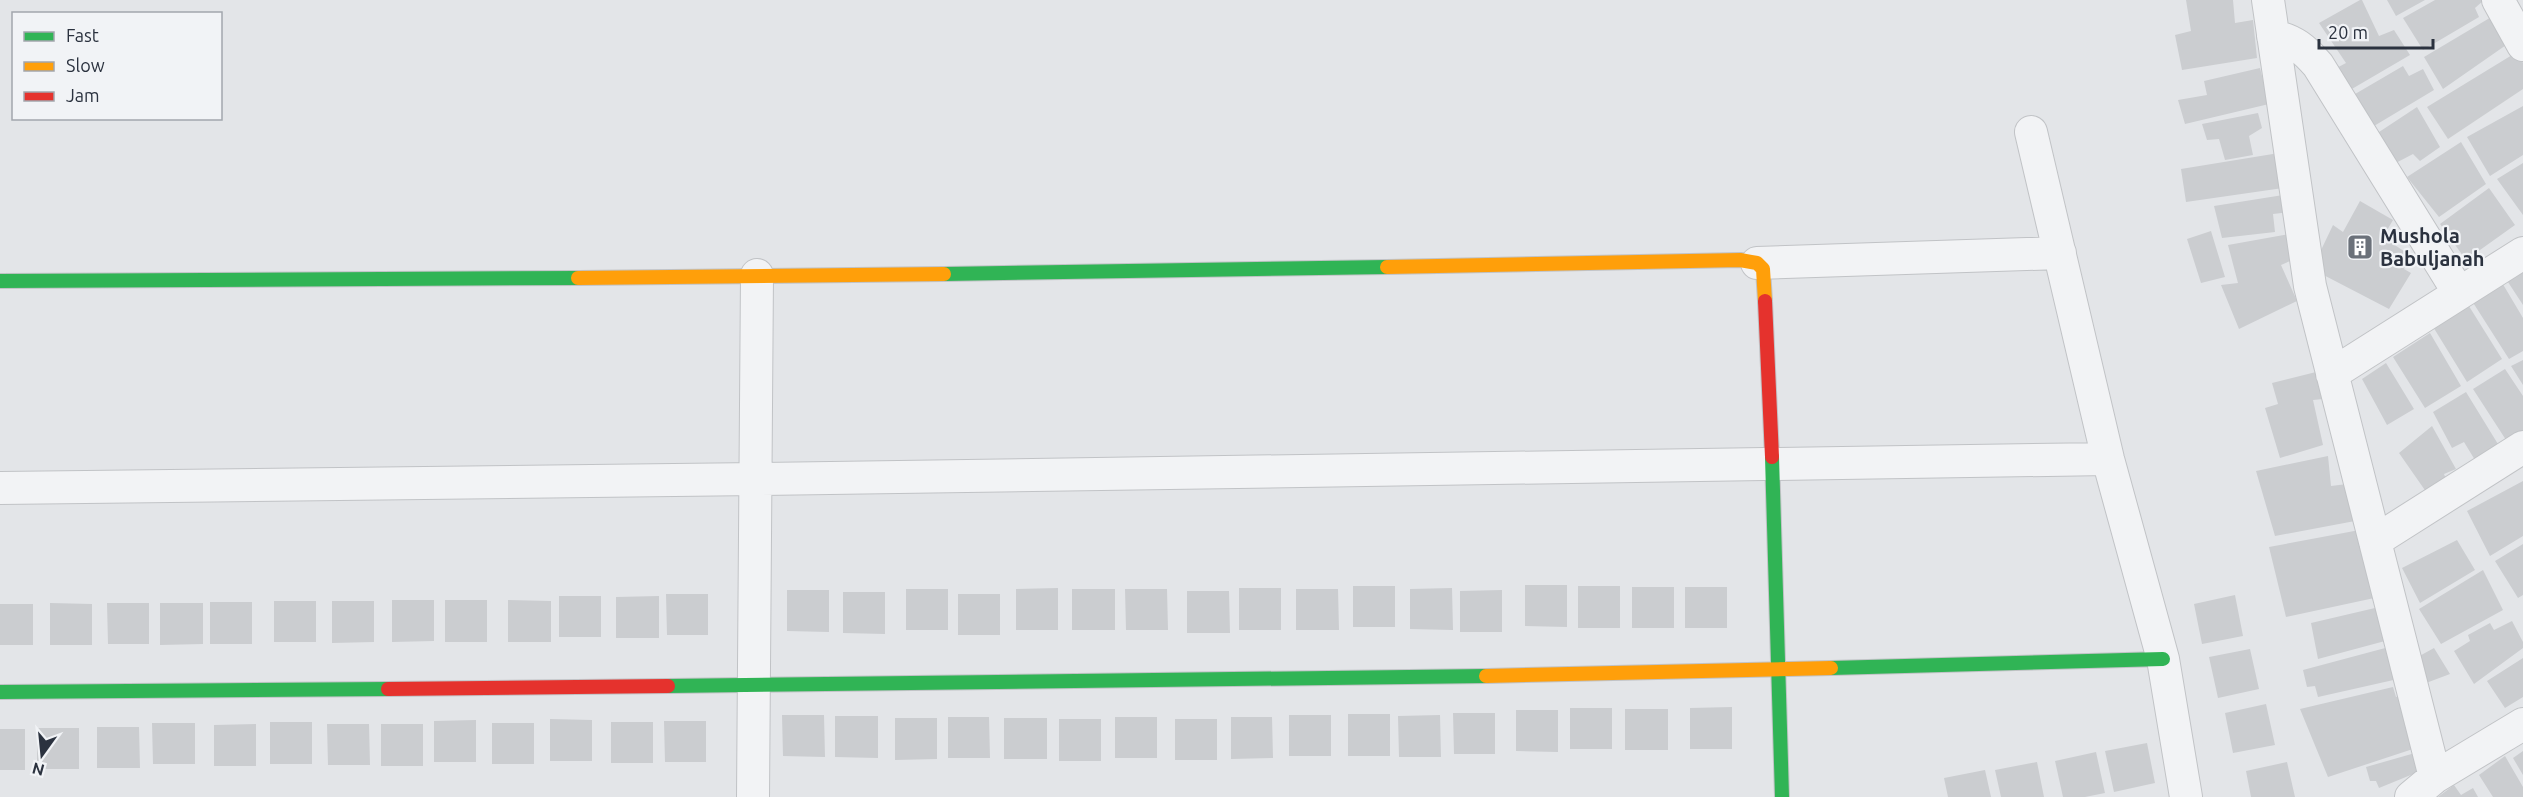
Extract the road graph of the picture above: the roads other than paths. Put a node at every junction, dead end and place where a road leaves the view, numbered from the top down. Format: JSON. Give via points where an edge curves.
{"nodes":[{"id":1,"x":2268,"y":0,"type":"edge"},
{"id":2,"x":2498,"y":0,"type":"edge"},
{"id":3,"x":2273,"y":36,"type":"junction"},
{"id":4,"x":2523,"y":45,"type":"edge"},
{"id":5,"x":2031,"y":132,"type":"dead end"},
{"id":6,"x":2060,"y":253,"type":"junction"},
{"id":7,"x":2523,"y":253,"type":"edge"},
{"id":8,"x":1756,"y":263,"type":"junction"},
{"id":9,"x":757,"y":275,"type":"junction"},
{"id":10,"x":0,"y":281,"type":"edge"},
{"id":11,"x":2459,"y":293,"type":"junction"},
{"id":12,"x":2332,"y":374,"type":"junction"},
{"id":13,"x":2523,"y":447,"type":"edge"},
{"id":14,"x":2108,"y":459,"type":"junction"},
{"id":15,"x":1771,"y":464,"type":"junction"},
{"id":16,"x":757,"y":479,"type":"junction"},
{"id":17,"x":0,"y":488,"type":"edge"},
{"id":18,"x":2375,"y":541,"type":"junction"},
{"id":19,"x":2163,"y":659,"type":"junction"},
{"id":20,"x":1778,"y":671,"type":"junction"},
{"id":21,"x":753,"y":686,"type":"junction"},
{"id":22,"x":0,"y":692,"type":"edge"},
{"id":23,"x":2523,"y":724,"type":"edge"},
{"id":24,"x":2435,"y":777,"type":"junction"},
{"id":25,"x":753,"y":797,"type":"edge"},
{"id":26,"x":1782,"y":797,"type":"edge"},
{"id":27,"x":2186,"y":797,"type":"edge"},
{"id":28,"x":2411,"y":797,"type":"edge"}],
"edges":[{"from":1,"to":3,"type":"street"},
{"from":2,"to":4,"type":"street"},
{"from":3,"to":11,"type":"street","via":[[2303,47],[2318,65]]},
{"from":3,"to":12,"type":"street","via":[[2310,286]]},
{"from":5,"to":6,"type":"street"},
{"from":6,"to":8,"type":"street"},
{"from":6,"to":14,"type":"street"},
{"from":7,"to":11,"type":"street"},
{"from":8,"to":9,"type":"street","via":[[1740,260],[1227,271]]},
{"from":8,"to":15,"type":"street","via":[[1763,269]]},
{"from":9,"to":10,"type":"street"},
{"from":9,"to":16,"type":"street"},
{"from":11,"to":12,"type":"street"},
{"from":12,"to":18,"type":"street"},
{"from":13,"to":18,"type":"street"},
{"from":14,"to":15,"type":"street"},
{"from":14,"to":19,"type":"street"},
{"from":15,"to":16,"type":"street"},
{"from":15,"to":20,"type":"street"},
{"from":16,"to":17,"type":"street"},
{"from":16,"to":21,"type":"street"},
{"from":18,"to":24,"type":"street"},
{"from":19,"to":20,"type":"street"},
{"from":19,"to":27,"type":"street"},
{"from":20,"to":21,"type":"street"},
{"from":20,"to":26,"type":"street"},
{"from":21,"to":22,"type":"street"},
{"from":21,"to":25,"type":"street"},
{"from":23,"to":24,"type":"street"},
{"from":24,"to":28,"type":"street"}]}
